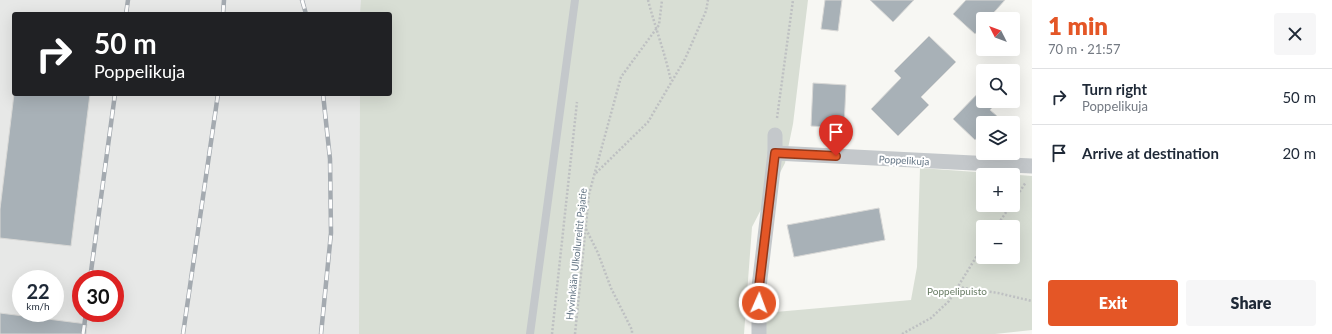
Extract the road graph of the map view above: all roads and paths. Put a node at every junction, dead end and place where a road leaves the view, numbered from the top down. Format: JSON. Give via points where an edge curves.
{"nodes":[{"id":1,"x":575,"y":0,"type":"edge"},
{"id":2,"x":648,"y":0,"type":"edge"},
{"id":3,"x":662,"y":0,"type":"edge"},
{"id":4,"x":708,"y":0,"type":"edge"},
{"id":5,"x":793,"y":0,"type":"edge"},
{"id":6,"x":656,"y":30,"type":"junction"},
{"id":7,"x":672,"y":81,"type":"junction"},
{"id":8,"x":578,"y":94,"type":"dead end"},
{"id":9,"x":775,"y":135,"type":"joint"},
{"id":10,"x":775,"y":153,"type":"junction"},
{"id":11,"x":1031,"y":171,"type":"edge"},
{"id":12,"x":594,"y":174,"type":"junction"},
{"id":13,"x":1020,"y":190,"type":"edge"},
{"id":14,"x":586,"y":229,"type":"junction"},
{"id":15,"x":976,"y":257,"type":"edge"},
{"id":16,"x":958,"y":287,"type":"junction"},
{"id":17,"x":1032,"y":301,"type":"edge"},
{"id":18,"x":530,"y":334,"type":"edge"},
{"id":19,"x":552,"y":334,"type":"edge"},
{"id":20,"x":575,"y":334,"type":"edge"},
{"id":21,"x":632,"y":334,"type":"edge"},
{"id":22,"x":758,"y":334,"type":"edge"},
{"id":23,"x":902,"y":334,"type":"edge"}],
"edges":[{"from":1,"to":18,"type":"lane"},
{"from":2,"to":6,"type":"path"},
{"from":3,"to":6,"type":"path","name":"Hyvinkään Ulkoilureitit Pajatie"},
{"from":4,"to":7,"type":"path","via":[[706,11],[685,60]]},
{"from":5,"to":9,"type":"path"},
{"from":6,"to":7,"type":"path"},
{"from":6,"to":12,"type":"path","name":"Hyvinkään Ulkoilureitit Pajatie","via":[[621,77]]},
{"from":7,"to":12,"type":"path","via":[[648,122]]},
{"from":8,"to":19,"type":"path"},
{"from":9,"to":10,"type":"street"},
{"from":10,"to":11,"type":"street","name":"Poppelikuja"},
{"from":10,"to":22,"type":"street","via":[[759,287]]},
{"from":11,"to":13,"type":"path"},
{"from":12,"to":14,"type":"path","name":"Hyvinkään Ulkoilureitit Pajatie","via":[[589,194]]},
{"from":14,"to":20,"type":"path","name":"Hyvinkään Ulkoilureitit Pajatie"},
{"from":14,"to":21,"type":"path"},
{"from":15,"to":16,"type":"path"},
{"from":16,"to":17,"type":"path"},
{"from":16,"to":23,"type":"path","via":[[931,318]]}]}
